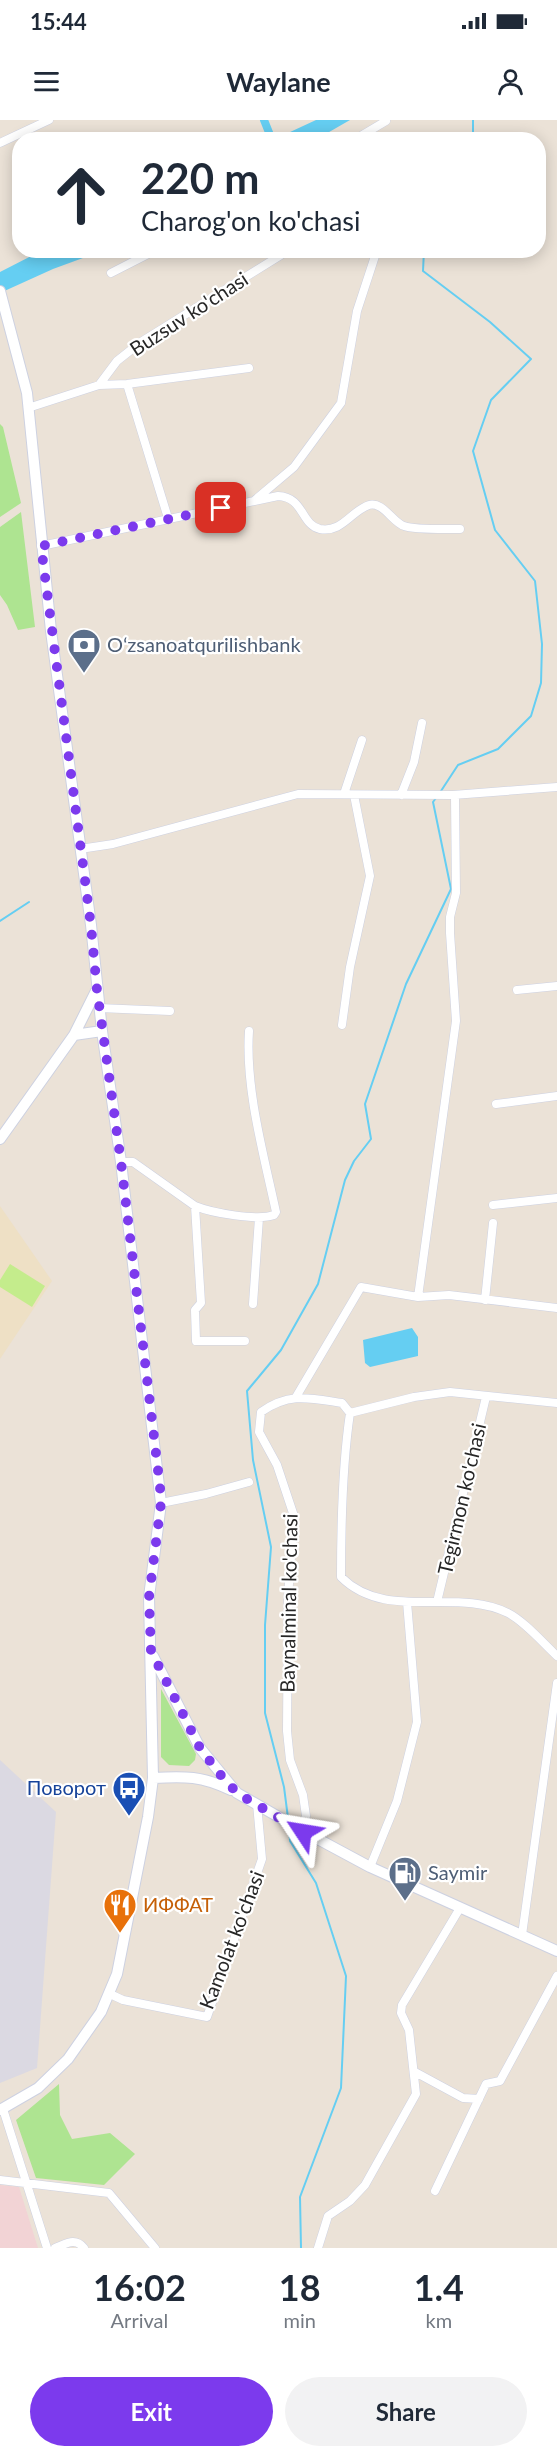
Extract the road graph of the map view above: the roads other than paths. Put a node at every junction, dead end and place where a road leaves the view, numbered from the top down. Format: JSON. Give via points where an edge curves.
{"nodes":[{"id":1,"x":49,"y":120,"type":"edge"},
{"id":2,"x":386,"y":121,"type":"edge"},
{"id":3,"x":23,"y":132,"type":"edge"},
{"id":4,"x":367,"y":132,"type":"edge"},
{"id":5,"x":140,"y":258,"type":"edge"},
{"id":6,"x":276,"y":258,"type":"edge"},
{"id":7,"x":374,"y":258,"type":"edge"},
{"id":8,"x":111,"y":273,"type":"dead end"},
{"id":9,"x":0,"y":291,"type":"edge"},
{"id":10,"x":249,"y":369,"type":"dead end"},
{"id":11,"x":127,"y":384,"type":"junction"},
{"id":12,"x":99,"y":385,"type":"junction"},
{"id":13,"x":28,"y":408,"type":"junction"},
{"id":14,"x":254,"y":501,"type":"junction"},
{"id":15,"x":168,"y":518,"type":"junction"},
{"id":16,"x":460,"y":529,"type":"dead end"},
{"id":17,"x":41,"y":546,"type":"junction"},
{"id":18,"x":422,"y":723,"type":"dead end"},
{"id":19,"x":362,"y":740,"type":"dead end"},
{"id":20,"x":557,"y":787,"type":"edge"},
{"id":21,"x":344,"y":794,"type":"junction"},
{"id":22,"x":354,"y":795,"type":"junction"},
{"id":23,"x":402,"y":795,"type":"junction"},
{"id":24,"x":453,"y":795,"type":"junction"},
{"id":25,"x":80,"y":849,"type":"junction"},
{"id":26,"x":557,"y":986,"type":"edge"},
{"id":27,"x":97,"y":990,"type":"junction"},
{"id":28,"x":518,"y":990,"type":"dead end"},
{"id":29,"x":99,"y":1008,"type":"junction"},
{"id":30,"x":170,"y":1011,"type":"dead end"},
{"id":31,"x":342,"y":1025,"type":"dead end"},
{"id":32,"x":102,"y":1031,"type":"junction"},
{"id":33,"x":249,"y":1031,"type":"dead end"},
{"id":34,"x":74,"y":1035,"type":"junction"},
{"id":35,"x":557,"y":1096,"type":"edge"},
{"id":36,"x":495,"y":1104,"type":"dead end"},
{"id":37,"x":0,"y":1139,"type":"edge"},
{"id":38,"x":121,"y":1162,"type":"junction"},
{"id":39,"x":557,"y":1198,"type":"edge"},
{"id":40,"x":493,"y":1205,"type":"dead end"},
{"id":41,"x":195,"y":1206,"type":"junction"},
{"id":42,"x":259,"y":1218,"type":"junction"},
{"id":43,"x":493,"y":1223,"type":"dead end"},
{"id":44,"x":418,"y":1297,"type":"junction"},
{"id":45,"x":485,"y":1300,"type":"junction"},
{"id":46,"x":253,"y":1304,"type":"dead end"},
{"id":47,"x":557,"y":1308,"type":"edge"},
{"id":48,"x":245,"y":1341,"type":"dead end"},
{"id":49,"x":296,"y":1397,"type":"junction"},
{"id":50,"x":486,"y":1397,"type":"junction"},
{"id":51,"x":557,"y":1403,"type":"edge"},
{"id":52,"x":350,"y":1413,"type":"junction"},
{"id":53,"x":249,"y":1482,"type":"dead end"},
{"id":54,"x":161,"y":1503,"type":"junction"},
{"id":55,"x":407,"y":1602,"type":"junction"},
{"id":56,"x":437,"y":1602,"type":"junction"},
{"id":57,"x":151,"y":1651,"type":"junction"},
{"id":58,"x":557,"y":1656,"type":"edge"},
{"id":59,"x":557,"y":1683,"type":"edge"},
{"id":60,"x":153,"y":1778,"type":"junction"},
{"id":61,"x":237,"y":1793,"type":"junction"},
{"id":62,"x":256,"y":1804,"type":"junction"},
{"id":63,"x":299,"y":1828,"type":"junction"},
{"id":64,"x":370,"y":1867,"type":"junction"},
{"id":65,"x":460,"y":1908,"type":"junction"},
{"id":66,"x":522,"y":1935,"type":"junction"},
{"id":67,"x":557,"y":1951,"type":"edge"},
{"id":68,"x":557,"y":1976,"type":"edge"},
{"id":69,"x":110,"y":1994,"type":"junction"},
{"id":70,"x":415,"y":2072,"type":"junction"},
{"id":71,"x":478,"y":2099,"type":"junction"},
{"id":72,"x":1,"y":2110,"type":"edge"},
{"id":73,"x":0,"y":2180,"type":"edge"},
{"id":74,"x":26,"y":2184,"type":"junction"},
{"id":75,"x":435,"y":2190,"type":"dead end"},
{"id":76,"x":47,"y":2248,"type":"edge"},
{"id":77,"x":55,"y":2248,"type":"edge"},
{"id":78,"x":84,"y":2248,"type":"edge"},
{"id":79,"x":155,"y":2248,"type":"edge"},
{"id":80,"x":318,"y":2248,"type":"edge"}],
"edges":[{"from":1,"to":3,"type":"street"},
{"from":2,"to":4,"type":"street"},
{"from":5,"to":8,"type":"street"},
{"from":6,"to":12,"type":"street","name":"Buzsuv ko'chasi","via":[[141,342],[117,361]]},
{"from":7,"to":14,"type":"street","via":[[357,312],[341,403],[294,467]]},
{"from":9,"to":13,"type":"main road","via":[[24,377]]},
{"from":10,"to":11,"type":"street"},
{"from":11,"to":12,"type":"street"},
{"from":11,"to":15,"type":"street"},
{"from":12,"to":13,"type":"street"},
{"from":13,"to":17,"type":"main road"},
{"from":14,"to":15,"type":"street"},
{"from":14,"to":16,"type":"street","via":[[287,496],[319,529],[338,527],[370,505],[378,506],[404,526]]},
{"from":15,"to":17,"type":"street"},
{"from":17,"to":25,"type":"main road"},
{"from":18,"to":23,"type":"street"},
{"from":19,"to":21,"type":"street"},
{"from":20,"to":24,"type":"street"},
{"from":21,"to":22,"type":"street"},
{"from":21,"to":25,"type":"street","via":[[298,794],[113,844]]},
{"from":22,"to":23,"type":"street"},
{"from":22,"to":31,"type":"street","via":[[370,876]]},
{"from":23,"to":24,"type":"street"},
{"from":24,"to":44,"type":"street","via":[[456,893],[450,933],[456,1021]]},
{"from":25,"to":27,"type":"main road"},
{"from":26,"to":28,"type":"street"},
{"from":27,"to":29,"type":"main road"},
{"from":27,"to":34,"type":"main road"},
{"from":29,"to":30,"type":"street"},
{"from":29,"to":32,"type":"main road"},
{"from":32,"to":34,"type":"main road"},
{"from":32,"to":38,"type":"main road"},
{"from":33,"to":42,"type":"street","via":[[247,1053],[276,1212]]},
{"from":34,"to":37,"type":"main road"},
{"from":35,"to":36,"type":"street"},
{"from":38,"to":41,"type":"street","via":[[133,1162]]},
{"from":38,"to":54,"type":"main road"},
{"from":39,"to":40,"type":"street"},
{"from":41,"to":42,"type":"street"},
{"from":41,"to":48,"type":"street","via":[[201,1303],[195,1310],[196,1341]]},
{"from":42,"to":46,"type":"street"},
{"from":43,"to":45,"type":"street"},
{"from":44,"to":45,"type":"street","via":[[449,1295]]},
{"from":44,"to":49,"type":"street","via":[[361,1287]]},
{"from":45,"to":47,"type":"street"},
{"from":49,"to":52,"type":"street","name":"Baynalminal ko'chasi","via":[[342,1403]]},
{"from":49,"to":63,"type":"street","name":"Baynalminal ko'chasi","via":[[275,1402],[261,1412],[259,1432],[277,1465],[294,1516],[288,1597],[287,1731],[290,1760],[306,1816]]},
{"from":50,"to":51,"type":"street"},
{"from":50,"to":52,"type":"street","via":[[450,1392]]},
{"from":50,"to":56,"type":"street","name":"Tegirmon ko'chasi"},
{"from":52,"to":55,"type":"street","via":[[340,1577],[367,1595]]},
{"from":53,"to":54,"type":"street"},
{"from":54,"to":57,"type":"main road","via":[[149,1597]]},
{"from":55,"to":56,"type":"street"},
{"from":55,"to":64,"type":"street","via":[[417,1722],[398,1801]]},
{"from":56,"to":58,"type":"street","via":[[482,1604],[510,1614]]},
{"from":57,"to":60,"type":"main road"},
{"from":57,"to":61,"type":"main road","via":[[200,1748]]},
{"from":59,"to":66,"type":"street"},
{"from":60,"to":61,"type":"main road","via":[[201,1778]]},
{"from":60,"to":69,"type":"main road"},
{"from":61,"to":62,"type":"main road"},
{"from":62,"to":63,"type":"main road"},
{"from":62,"to":69,"type":"street","name":"Kamolat ko'chasi","via":[[262,1859],[207,2017]]},
{"from":63,"to":64,"type":"main road"},
{"from":64,"to":65,"type":"main road"},
{"from":65,"to":66,"type":"main road"},
{"from":65,"to":70,"type":"street","via":[[402,2005]]},
{"from":66,"to":67,"type":"main road"},
{"from":68,"to":71,"type":"street","via":[[500,2081],[486,2084]]},
{"from":69,"to":72,"type":"main road","via":[[92,2029],[68,2059],[38,2088]]},
{"from":70,"to":71,"type":"street","via":[[463,2098]]},
{"from":70,"to":80,"type":"street","via":[[416,2094],[365,2185],[328,2216]]},
{"from":71,"to":75,"type":"street"},
{"from":72,"to":74,"type":"street"},
{"from":73,"to":74,"type":"street"},
{"from":74,"to":76,"type":"street"},
{"from":74,"to":79,"type":"street","via":[[110,2193]]},
{"from":77,"to":78,"type":"street","via":[[75,2241]]}]}
